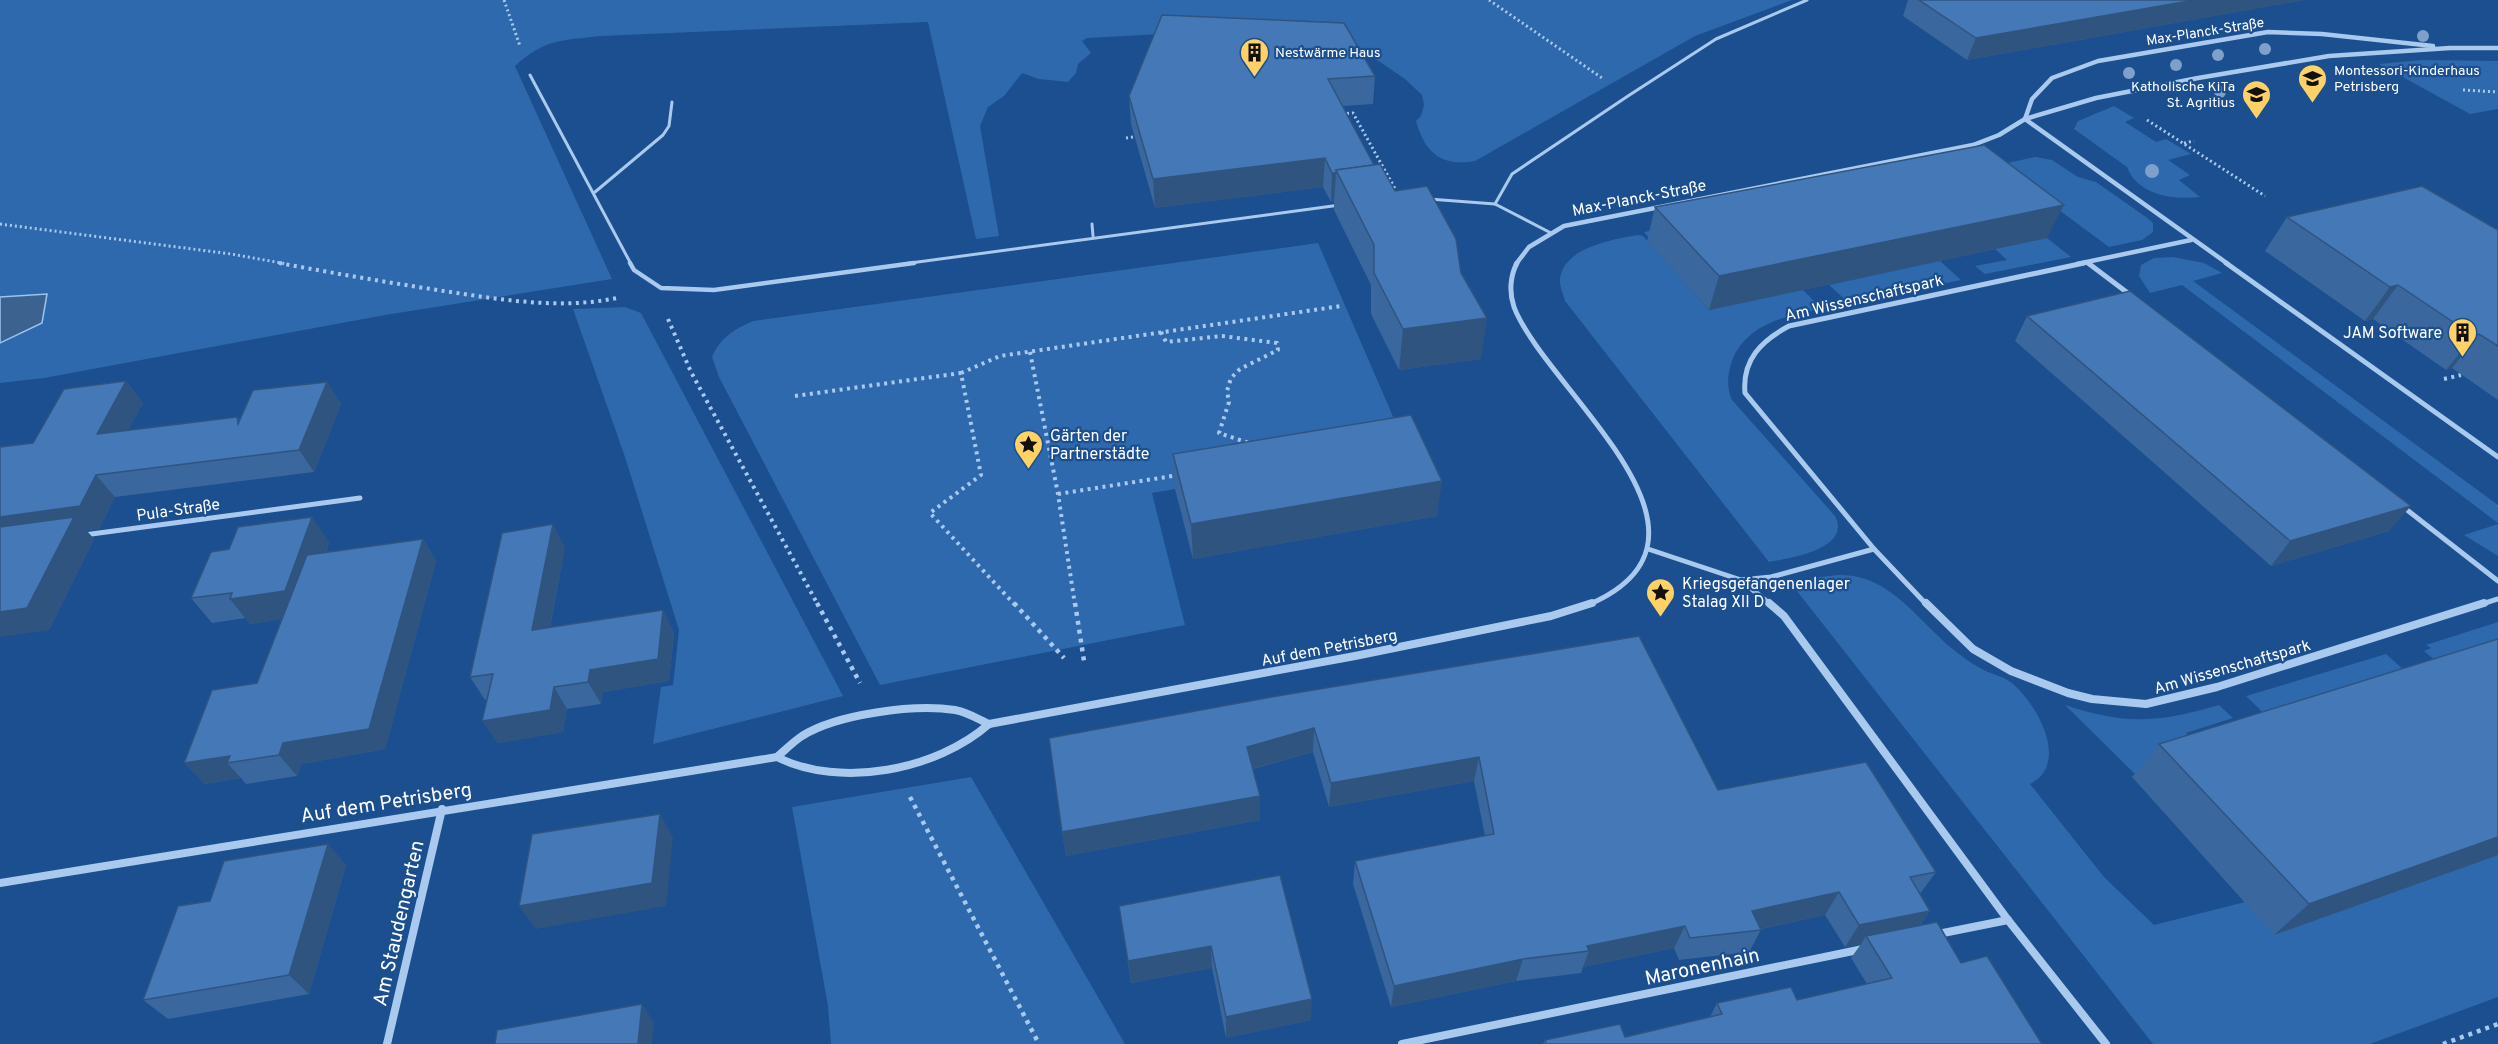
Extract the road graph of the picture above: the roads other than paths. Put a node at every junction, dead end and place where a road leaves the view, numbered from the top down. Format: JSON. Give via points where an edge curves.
{"nodes":[{"id":1,"x":1807,"y":0,"type":"edge"},
{"id":2,"x":2450,"y":48,"type":"junction"},
{"id":3,"x":2498,"y":48,"type":"edge"},
{"id":4,"x":530,"y":75,"type":"road end"},
{"id":5,"x":672,"y":102,"type":"dead end"},
{"id":6,"x":2025,"y":119,"type":"junction"},
{"id":7,"x":595,"y":192,"type":"junction"},
{"id":8,"x":1400,"y":197,"type":"edge"},
{"id":9,"x":1341,"y":204,"type":"edge"},
{"id":10,"x":1495,"y":204,"type":"junction"},
{"id":11,"x":1092,"y":224,"type":"dead end"},
{"id":12,"x":1551,"y":232,"type":"junction"},
{"id":13,"x":1093,"y":236,"type":"junction"},
{"id":14,"x":2192,"y":240,"type":"junction"},
{"id":15,"x":2088,"y":263,"type":"junction"},
{"id":16,"x":2135,"y":299,"type":"edge"},
{"id":17,"x":2498,"y":457,"type":"edge"},
{"id":18,"x":360,"y":498,"type":"dead end"},
{"id":19,"x":2396,"y":502,"type":"edge"},
{"id":20,"x":81,"y":536,"type":"dead end"},
{"id":21,"x":1648,"y":549,"type":"junction"},
{"id":22,"x":1874,"y":549,"type":"junction"},
{"id":23,"x":1742,"y":580,"type":"junction"},
{"id":24,"x":2498,"y":580,"type":"edge"},
{"id":25,"x":2498,"y":599,"type":"edge"},
{"id":26,"x":989,"y":724,"type":"junction"},
{"id":27,"x":777,"y":757,"type":"junction"},
{"id":28,"x":442,"y":810,"type":"junction"},
{"id":29,"x":0,"y":883,"type":"edge"},
{"id":30,"x":2008,"y":920,"type":"junction"},
{"id":31,"x":1927,"y":936,"type":"edge"},
{"id":32,"x":1868,"y":948,"type":"edge"},
{"id":33,"x":387,"y":1044,"type":"edge"},
{"id":34,"x":1402,"y":1044,"type":"edge"},
{"id":35,"x":2106,"y":1044,"type":"edge"}],
"edges":[{"from":1,"to":10,"type":"lane","via":[[1716,39],[1628,96],[1512,174]]},
{"from":2,"to":3,"type":"street","name":"Max-Planck-Straße"},
{"from":2,"to":6,"type":"street","name":"Max-Planck-Straße","via":[[2329,56],[2096,98]]},
{"from":2,"to":6,"type":"street","name":"Max-Planck-Straße","via":[[2268,32],[2076,67],[2044,84],[2032,99]]},
{"from":4,"to":7,"type":"lane"},
{"from":5,"to":7,"type":"lane","via":[[669,126],[663,135]]},
{"from":6,"to":12,"type":"street","name":"Max-Planck-Straße","via":[[1973,145],[1586,220]]},
{"from":6,"to":14,"type":"street"},
{"from":7,"to":13,"type":"lane","via":[[634,270],[661,288],[714,290]]},
{"from":8,"to":10,"type":"lane"},
{"from":9,"to":13,"type":"lane"},
{"from":10,"to":12,"type":"lane"},
{"from":11,"to":13,"type":"lane"},
{"from":12,"to":21,"type":"street","name":"Max-Planck-Straße","via":[[1529,247],[1515,267],[1511,296],[1531,336],[1624,460],[1644,501]]},
{"from":14,"to":15,"type":"street","name":"Am Wissenschaftspark"},
{"from":14,"to":17,"type":"street"},
{"from":15,"to":16,"type":"street"},
{"from":15,"to":22,"type":"street","name":"Am Wissenschaftspark","via":[[1789,326],[1760,345],[1750,357],[1743,375],[1748,399]]},
{"from":18,"to":20,"type":"street","name":"Pula-Straße"},
{"from":19,"to":24,"type":"street"},
{"from":21,"to":23,"type":"street"},
{"from":21,"to":26,"type":"street","name":"Auf dem Petrisberg","via":[[1629,579],[1612,593],[1565,613],[1268,674]]},
{"from":22,"to":23,"type":"street","via":[[1771,577]]},
{"from":22,"to":25,"type":"street","name":"Am Wissenschaftspark","via":[[1973,649],[2030,680],[2118,703],[2146,704],[2217,687]]},
{"from":23,"to":30,"type":"street","via":[[1784,616]]},
{"from":26,"to":27,"type":"street","via":[[958,711],[930,708],[876,715],[819,728],[802,736]]},
{"from":26,"to":27,"type":"street","name":"Auf dem Petrisberg","via":[[971,740],[944,754],[878,770],[827,772],[801,768]]},
{"from":27,"to":28,"type":"street","name":"Auf dem Petrisberg"},
{"from":28,"to":29,"type":"street","name":"Auf dem Petrisberg"},
{"from":28,"to":33,"type":"street","name":"Am Staudengarten"},
{"from":30,"to":31,"type":"street"},
{"from":30,"to":35,"type":"street"},
{"from":32,"to":34,"type":"street","name":"Maronenhain"}]}
